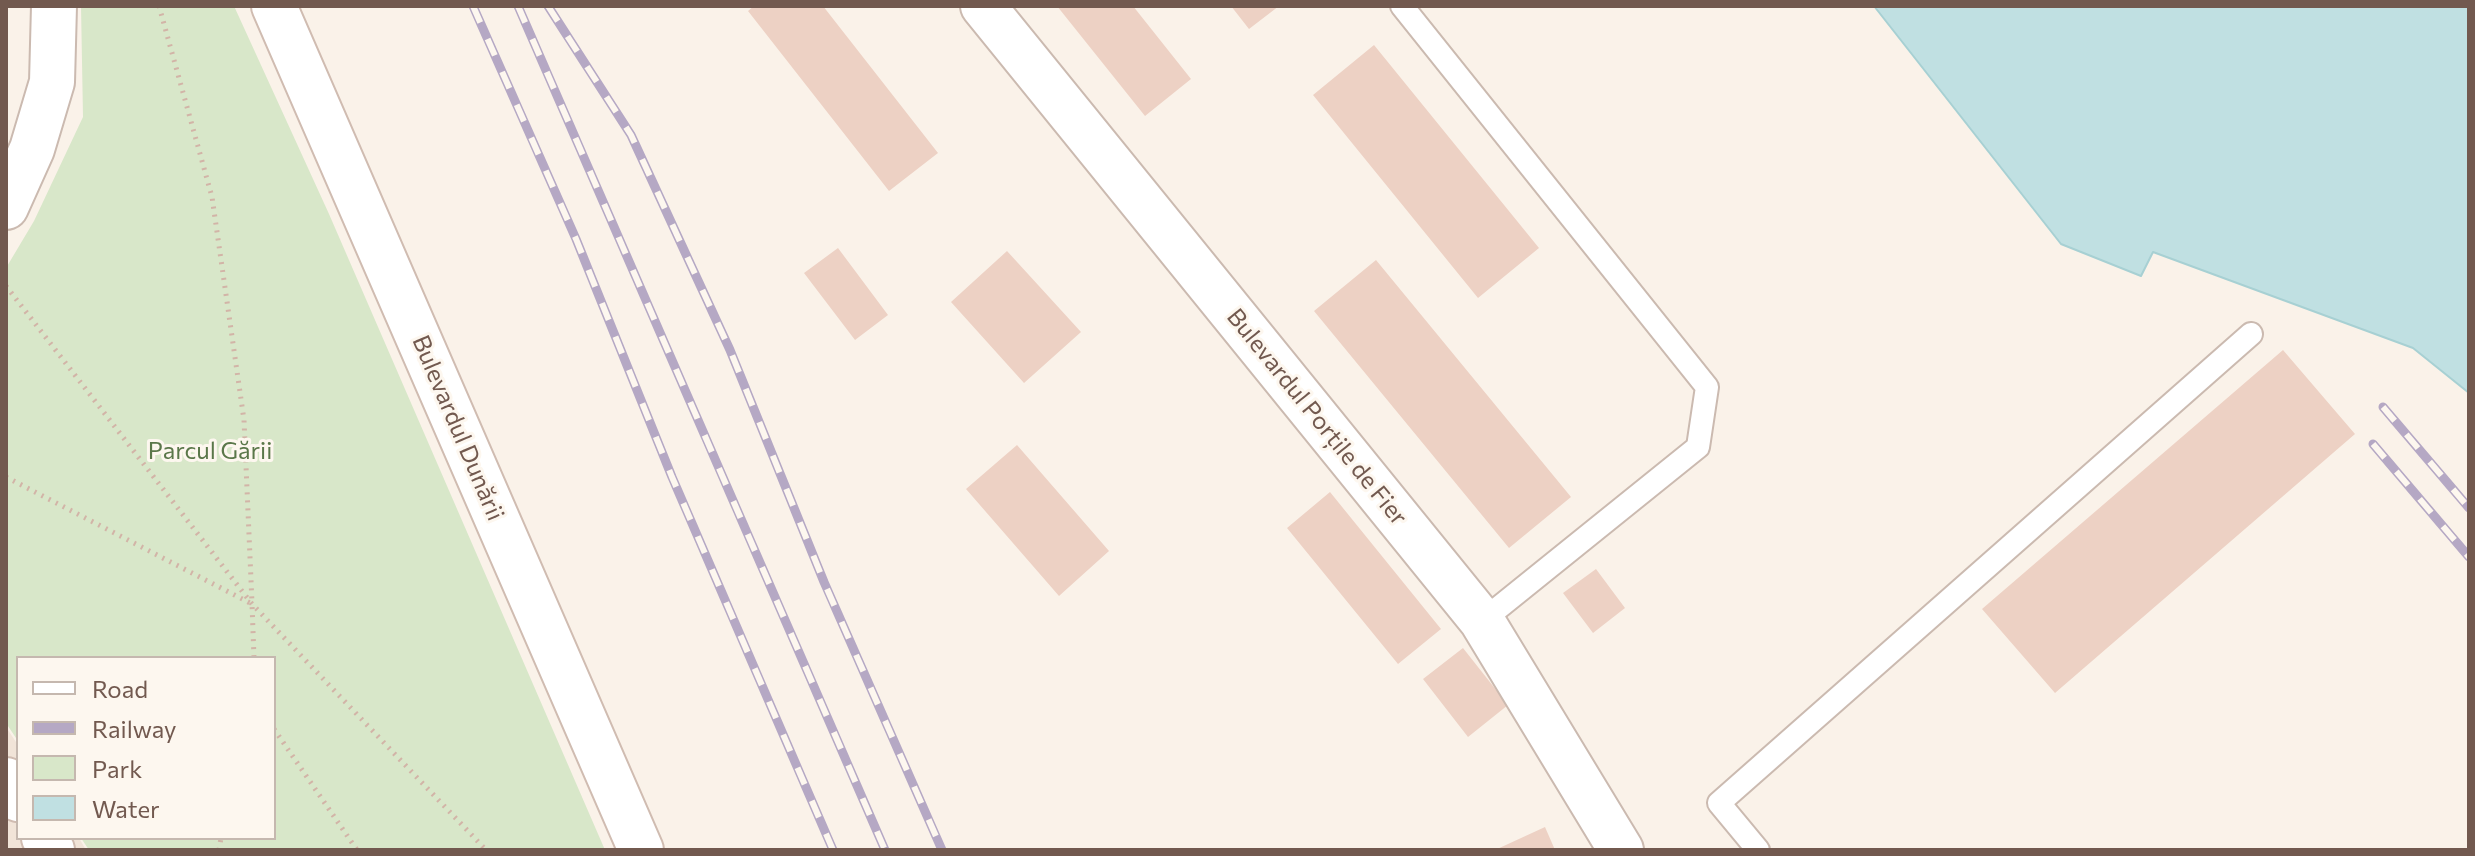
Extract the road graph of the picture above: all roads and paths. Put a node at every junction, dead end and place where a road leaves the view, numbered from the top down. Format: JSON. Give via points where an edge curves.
{"nodes":[{"id":1,"x":54,"y":6,"type":"edge"},
{"id":2,"x":159,"y":6,"type":"edge"},
{"id":3,"x":274,"y":6,"type":"edge"},
{"id":4,"x":983,"y":6,"type":"edge"},
{"id":5,"x":1402,"y":6,"type":"edge"},
{"id":6,"x":6,"y":207,"type":"edge"},
{"id":7,"x":6,"y":286,"type":"edge"},
{"id":8,"x":2251,"y":334,"type":"dead end"},
{"id":9,"x":6,"y":477,"type":"edge"},
{"id":10,"x":252,"y":604,"type":"junction"},
{"id":11,"x":1482,"y":621,"type":"junction"},
{"id":12,"x":254,"y":656,"type":"edge"},
{"id":13,"x":276,"y":732,"type":"edge"},
{"id":14,"x":357,"y":850,"type":"edge"},
{"id":15,"x":486,"y":850,"type":"edge"},
{"id":16,"x":641,"y":850,"type":"edge"},
{"id":17,"x":1621,"y":850,"type":"edge"},
{"id":18,"x":1758,"y":850,"type":"edge"}],
"edges":[{"from":1,"to":6,"type":"street","via":[[52,82],[32,149]]},
{"from":2,"to":10,"type":"path","via":[[212,197],[244,420]]},
{"from":3,"to":16,"type":"street","name":"Bulevardul Dunării"},
{"from":4,"to":11,"type":"street","name":"Bulevardul Porțile de Fier"},
{"from":5,"to":11,"type":"lane","via":[[1707,387],[1698,447]]},
{"from":7,"to":10,"type":"path"},
{"from":8,"to":18,"type":"lane","via":[[1719,803]]},
{"from":9,"to":10,"type":"path"},
{"from":10,"to":12,"type":"path"},
{"from":10,"to":15,"type":"path"},
{"from":11,"to":17,"type":"street","name":"Bulevardul Porțile de Fier"},
{"from":13,"to":14,"type":"path"}]}
